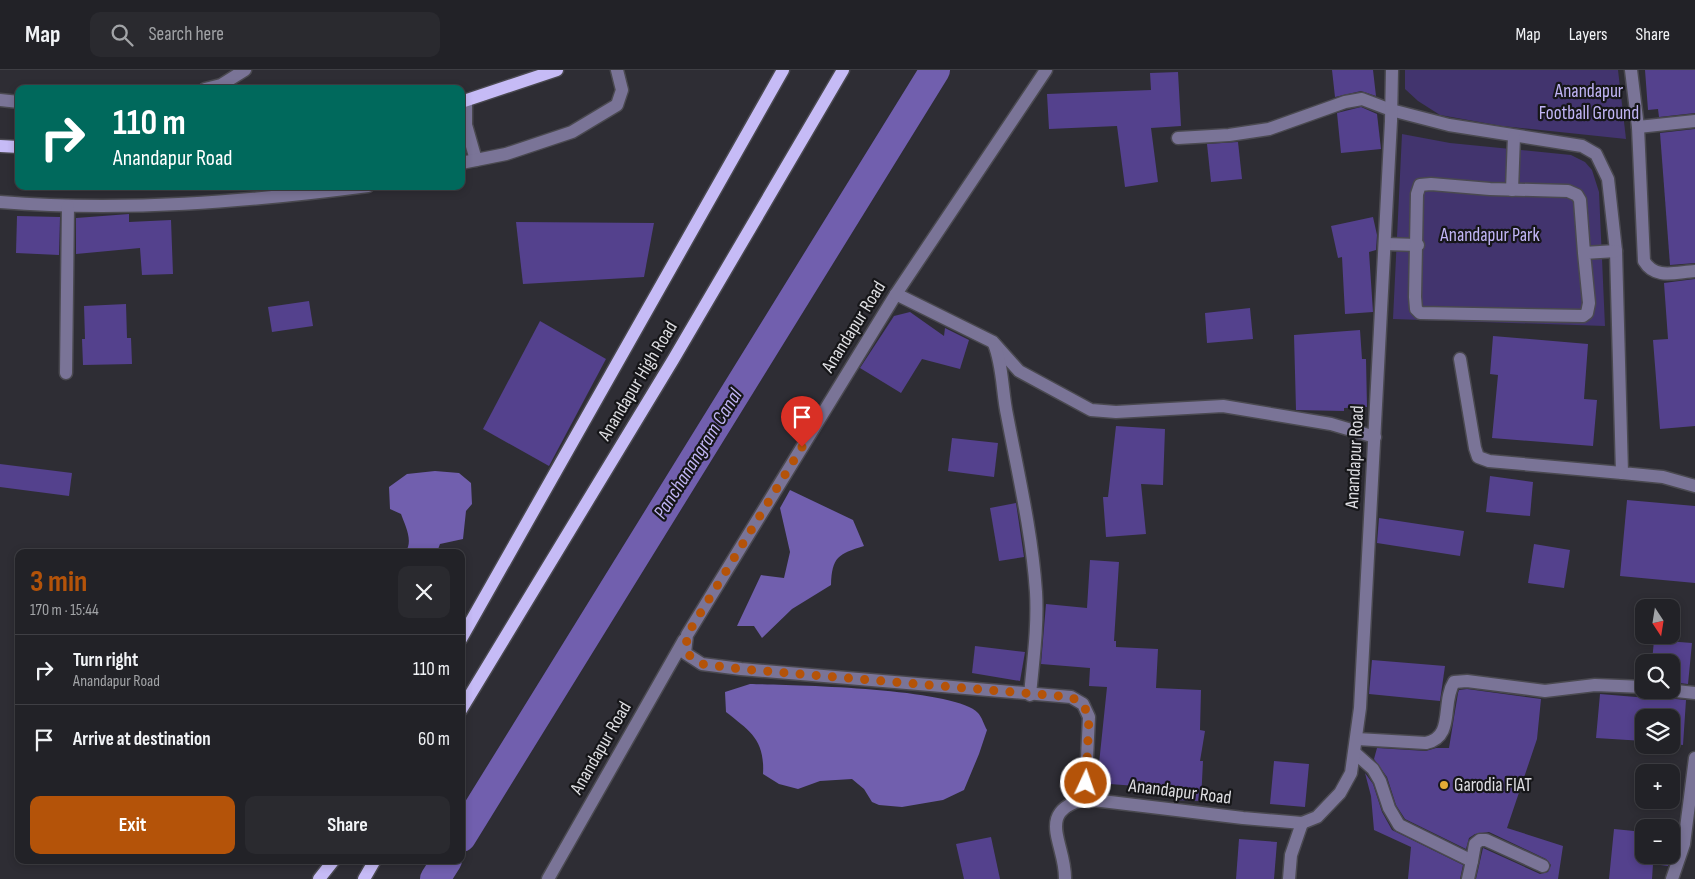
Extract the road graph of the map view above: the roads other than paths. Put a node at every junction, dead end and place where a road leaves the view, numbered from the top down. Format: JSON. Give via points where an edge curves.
{"nodes":[{"id":1,"x":245,"y":70,"type":"edge"},
{"id":2,"x":557,"y":70,"type":"edge"},
{"id":3,"x":783,"y":70,"type":"edge"},
{"id":4,"x":843,"y":70,"type":"edge"},
{"id":5,"x":1046,"y":70,"type":"edge"},
{"id":6,"x":1392,"y":70,"type":"edge"},
{"id":7,"x":1631,"y":70,"type":"edge"},
{"id":8,"x":618,"y":73,"type":"edge"},
{"id":9,"x":221,"y":85,"type":"edge"},
{"id":10,"x":0,"y":100,"type":"edge"},
{"id":11,"x":465,"y":101,"type":"edge"},
{"id":12,"x":15,"y":102,"type":"edge"},
{"id":13,"x":1391,"y":110,"type":"junction"},
{"id":14,"x":465,"y":113,"type":"edge"},
{"id":15,"x":1695,"y":122,"type":"edge"},
{"id":16,"x":1638,"y":127,"type":"junction"},
{"id":17,"x":1514,"y":136,"type":"junction"},
{"id":18,"x":1178,"y":138,"type":"dead end"},
{"id":19,"x":0,"y":146,"type":"edge"},
{"id":20,"x":15,"y":147,"type":"edge"},
{"id":21,"x":474,"y":155,"type":"junction"},
{"id":22,"x":465,"y":161,"type":"edge"},
{"id":23,"x":338,"y":190,"type":"edge"},
{"id":24,"x":1512,"y":190,"type":"junction"},
{"id":25,"x":0,"y":202,"type":"edge"},
{"id":26,"x":68,"y":206,"type":"junction"},
{"id":27,"x":1385,"y":244,"type":"junction"},
{"id":28,"x":1418,"y":245,"type":"junction"},
{"id":29,"x":1616,"y":251,"type":"junction"},
{"id":30,"x":1584,"y":253,"type":"junction"},
{"id":31,"x":1695,"y":270,"type":"edge"},
{"id":32,"x":896,"y":294,"type":"junction"},
{"id":33,"x":994,"y":342,"type":"junction"},
{"id":34,"x":1460,"y":359,"type":"dead end"},
{"id":35,"x":66,"y":373,"type":"dead end"},
{"id":36,"x":1375,"y":437,"type":"junction"},
{"id":37,"x":1622,"y":473,"type":"junction"},
{"id":38,"x":1695,"y":486,"type":"edge"},
{"id":39,"x":465,"y":632,"type":"edge"},
{"id":40,"x":687,"y":635,"type":"junction"},
{"id":41,"x":1635,"y":687,"type":"edge"},
{"id":42,"x":1680,"y":691,"type":"edge"},
{"id":43,"x":1695,"y":693,"type":"edge"},
{"id":44,"x":1030,"y":695,"type":"junction"},
{"id":45,"x":465,"y":703,"type":"edge"},
{"id":46,"x":1357,"y":739,"type":"junction"},
{"id":47,"x":1355,"y":753,"type":"junction"},
{"id":48,"x":1695,"y":758,"type":"edge"},
{"id":49,"x":1085,"y":799,"type":"junction"},
{"id":50,"x":1302,"y":823,"type":"junction"},
{"id":51,"x":1472,"y":861,"type":"junction"},
{"id":52,"x":331,"y":864,"type":"edge"},
{"id":53,"x":373,"y":864,"type":"edge"},
{"id":54,"x":1542,"y":866,"type":"dead end"},
{"id":55,"x":319,"y":879,"type":"edge"},
{"id":56,"x":364,"y":879,"type":"edge"},
{"id":57,"x":548,"y":879,"type":"edge"},
{"id":58,"x":1065,"y":879,"type":"edge"},
{"id":59,"x":1289,"y":879,"type":"edge"},
{"id":60,"x":1468,"y":879,"type":"edge"},
{"id":61,"x":1672,"y":879,"type":"edge"}],
"edges":[{"from":1,"to":9,"type":"street"},
{"from":2,"to":11,"type":"main road"},
{"from":3,"to":39,"type":"main road","name":"Anandapur High Road"},
{"from":4,"to":45,"type":"main road","name":"Anandapur High Road","via":[[673,360]]},
{"from":5,"to":32,"type":"street","name":"Anandapur Road"},
{"from":6,"to":13,"type":"street","name":"Anandapur Road"},
{"from":7,"to":16,"type":"street"},
{"from":8,"to":21,"type":"street","via":[[622,90],[617,105],[572,132],[506,154]]},
{"from":10,"to":12,"type":"street"},
{"from":13,"to":17,"type":"street","via":[[1449,126]]},
{"from":13,"to":18,"type":"street","via":[[1362,99],[1344,102],[1269,129]]},
{"from":13,"to":27,"type":"street","name":"Anandapur Road"},
{"from":14,"to":21,"type":"street"},
{"from":15,"to":16,"type":"street"},
{"from":16,"to":31,"type":"street","via":[[1644,262],[1648,270],[1657,274]]},
{"from":17,"to":24,"type":"street"},
{"from":17,"to":29,"type":"street","via":[[1582,146],[1596,154],[1608,179]]},
{"from":19,"to":20,"type":"main road"},
{"from":21,"to":22,"type":"street"},
{"from":23,"to":26,"type":"street","via":[[277,198],[100,208]]},
{"from":24,"to":28,"type":"street","via":[[1420,185],[1417,194]]},
{"from":24,"to":30,"type":"street","via":[[1568,191],[1577,195]]},
{"from":25,"to":26,"type":"street"},
{"from":26,"to":35,"type":"street"},
{"from":27,"to":28,"type":"street"},
{"from":27,"to":36,"type":"street","name":"Anandapur Road"},
{"from":28,"to":30,"type":"street","via":[[1415,297],[1416,309],[1420,313],[1583,316],[1588,313],[1589,303]]},
{"from":29,"to":30,"type":"street"},
{"from":29,"to":37,"type":"street"},
{"from":32,"to":33,"type":"street"},
{"from":32,"to":40,"type":"street","name":"Anandapur Road"},
{"from":33,"to":36,"type":"street","via":[[1019,371],[1091,410],[1116,412],[1223,406],[1331,424]]},
{"from":33,"to":44,"type":"street","via":[[1035,583],[1037,626]]},
{"from":34,"to":37,"type":"street","via":[[1478,457],[1489,461]]},
{"from":36,"to":46,"type":"street","name":"Anandapur Road"},
{"from":37,"to":38,"type":"street","via":[[1663,477]]},
{"from":40,"to":44,"type":"street","via":[[686,653],[702,664]]},
{"from":40,"to":57,"type":"street","name":"Anandapur Road"},
{"from":41,"to":46,"type":"street","via":[[1595,685],[1545,691],[1454,682],[1449,690],[1443,735],[1436,741]]},
{"from":42,"to":43,"type":"street"},
{"from":44,"to":49,"type":"street","via":[[1071,697],[1083,704],[1089,717]]},
{"from":46,"to":47,"type":"street","name":"Anandapur Road"},
{"from":47,"to":50,"type":"street","name":"Anandapur Road","via":[[1351,773],[1340,793],[1317,818]]},
{"from":47,"to":51,"type":"street","via":[[1380,781],[1388,808],[1399,825]]},
{"from":48,"to":61,"type":"street","via":[[1684,844]]},
{"from":49,"to":50,"type":"street","name":"Anandapur Road"},
{"from":49,"to":58,"type":"street","via":[[1065,806],[1058,815],[1054,833],[1066,866]]},
{"from":50,"to":59,"type":"street","via":[[1291,855]]},
{"from":51,"to":54,"type":"street","via":[[1475,844],[1486,840]]},
{"from":51,"to":60,"type":"street"},
{"from":52,"to":55,"type":"main road"},
{"from":53,"to":56,"type":"main road"}]}
